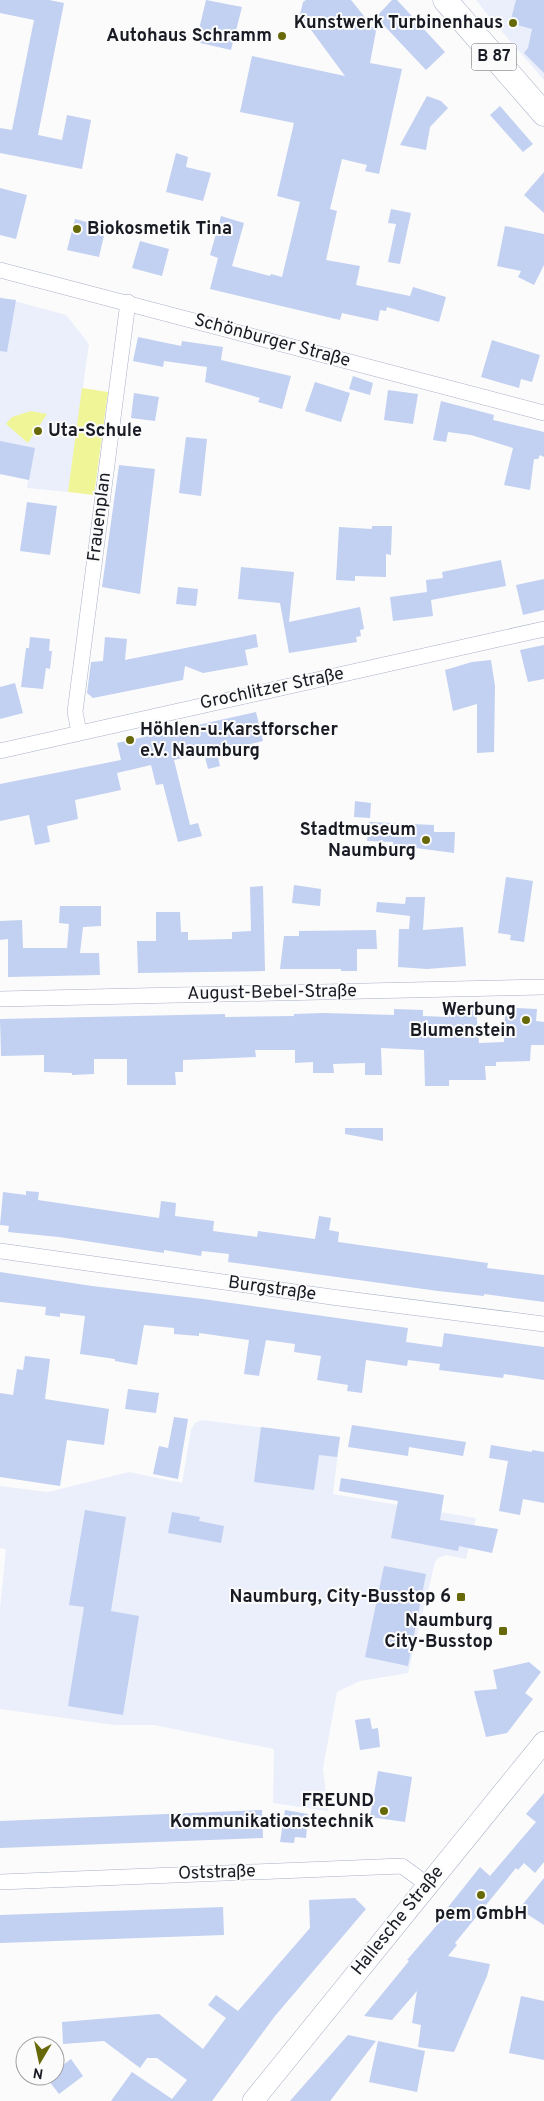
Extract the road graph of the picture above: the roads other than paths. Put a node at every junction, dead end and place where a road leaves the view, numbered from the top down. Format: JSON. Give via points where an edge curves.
{"nodes":[{"id":1,"x":445,"y":0,"type":"edge"},
{"id":2,"x":544,"y":114,"type":"edge"},
{"id":3,"x":0,"y":270,"type":"edge"},
{"id":4,"x":128,"y":302,"type":"junction"},
{"id":5,"x":544,"y":413,"type":"edge"},
{"id":6,"x":544,"y":629,"type":"edge"},
{"id":7,"x":79,"y":732,"type":"junction"},
{"id":8,"x":0,"y":751,"type":"edge"},
{"id":9,"x":544,"y":987,"type":"edge"},
{"id":10,"x":0,"y":998,"type":"edge"},
{"id":11,"x":0,"y":1250,"type":"edge"},
{"id":12,"x":544,"y":1324,"type":"edge"},
{"id":13,"x":544,"y":1742,"type":"edge"},
{"id":14,"x":0,"y":1882,"type":"edge"},
{"id":15,"x":428,"y":1885,"type":"junction"},
{"id":16,"x":253,"y":2101,"type":"edge"}],
"edges":[{"from":1,"to":2,"type":"main road","number":"B 87"},
{"from":3,"to":4,"type":"street","name":"Schönburger Straße"},
{"from":4,"to":5,"type":"street","name":"Schönburger Straße"},
{"from":4,"to":7,"type":"street","name":"Frauenplan","via":[[75,712]]},
{"from":6,"to":7,"type":"street","name":"Grochlitzer Straße"},
{"from":7,"to":8,"type":"street","name":"Grochlitzer Straße"},
{"from":9,"to":10,"type":"street","name":"August-Bebel-Straße"},
{"from":11,"to":12,"type":"street","name":"Burgstraße"},
{"from":13,"to":15,"type":"main road","name":"Hallesche Straße"},
{"from":14,"to":15,"type":"street","name":"Oststraße","via":[[402,1866]]},
{"from":15,"to":16,"type":"main road","name":"Hallesche Straße"}]}
